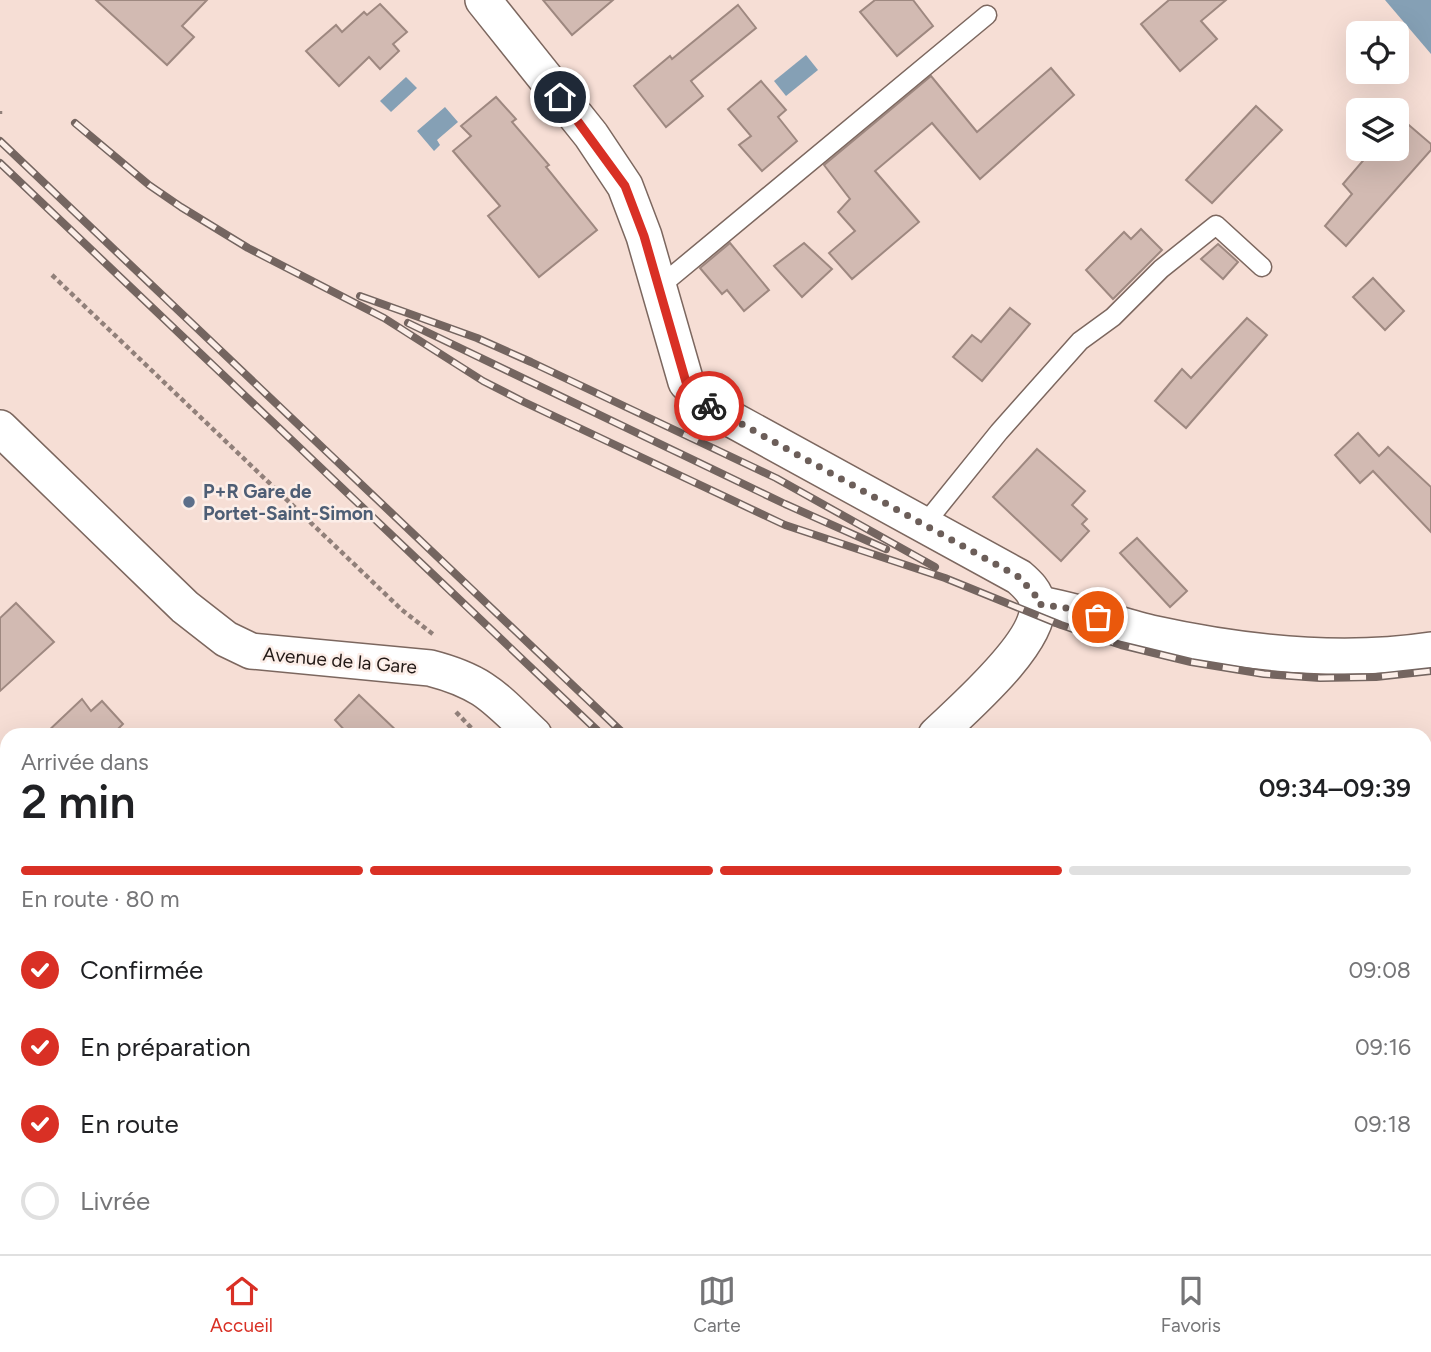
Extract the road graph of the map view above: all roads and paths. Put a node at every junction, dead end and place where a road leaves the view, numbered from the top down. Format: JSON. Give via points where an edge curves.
{"nodes":[{"id":1,"x":483,"y":0,"type":"edge"},
{"id":2,"x":988,"y":15,"type":"dead end"},
{"id":3,"x":1262,"y":267,"type":"dead end"},
{"id":4,"x":52,"y":275,"type":"dead end"},
{"id":5,"x":660,"y":287,"type":"junction"},
{"id":6,"x":0,"y":428,"type":"edge"},
{"id":7,"x":923,"y":526,"type":"junction"},
{"id":8,"x":1038,"y":604,"type":"junction"},
{"id":9,"x":1431,"y":650,"type":"edge"},
{"id":10,"x":457,"y":675,"type":"junction"},
{"id":11,"x":527,"y":728,"type":"edge"},
{"id":12,"x":943,"y":728,"type":"edge"}],
"edges":[{"from":1,"to":5,"type":"street","via":[[591,135],[625,186]]},
{"from":2,"to":5,"type":"lane"},
{"from":3,"to":7,"type":"lane","via":[[1216,225],[1080,341]]},
{"from":4,"to":10,"type":"path","via":[[402,611],[462,656]]},
{"from":5,"to":7,"type":"street","via":[[686,382],[711,408]]},
{"from":6,"to":10,"type":"street","name":"Avenue de la Gare","via":[[185,607],[226,639],[251,651],[430,668]]},
{"from":7,"to":8,"type":"street","via":[[1019,577]]},
{"from":8,"to":9,"type":"street","via":[[1073,609],[1148,632],[1253,651],[1334,655]]},
{"from":8,"to":12,"type":"street","via":[[1030,632],[1011,660]]},
{"from":10,"to":11,"type":"street","name":"Avenue de la Gare","via":[[487,691]]}]}
